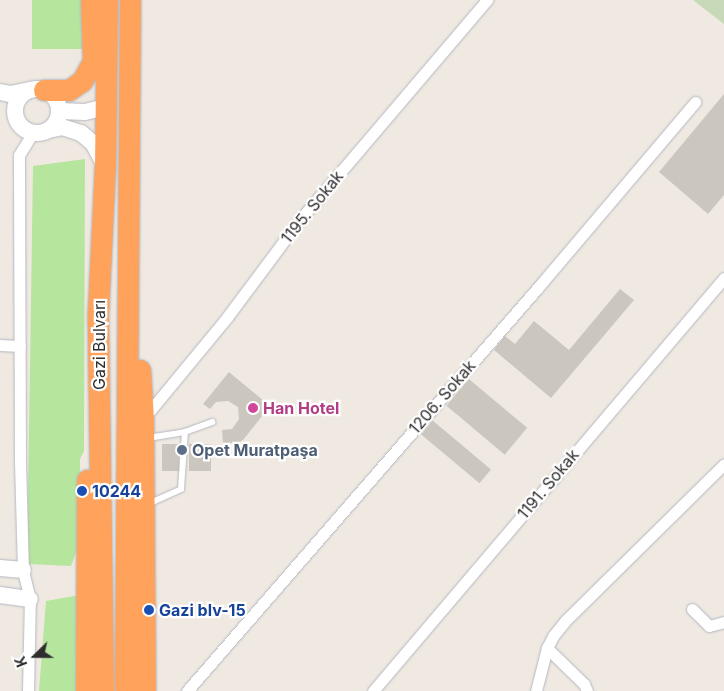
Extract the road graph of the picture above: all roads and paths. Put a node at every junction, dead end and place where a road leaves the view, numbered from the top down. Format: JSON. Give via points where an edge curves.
{"nodes":[{"id":1,"x":91,"y":0,"type":"edge"},
{"id":2,"x":107,"y":0,"type":"edge"},
{"id":3,"x":130,"y":0,"type":"edge"},
{"id":4,"x":487,"y":0,"type":"edge"},
{"id":5,"x":37,"y":90,"type":"junction"},
{"id":6,"x":0,"y":93,"type":"edge"},
{"id":7,"x":695,"y":102,"type":"dead end"},
{"id":8,"x":106,"y":107,"type":"junction"},
{"id":9,"x":15,"y":111,"type":"junction"},
{"id":10,"x":50,"y":125,"type":"junction"},
{"id":11,"x":105,"y":166,"type":"junction"},
{"id":12,"x":129,"y":208,"type":"junction"},
{"id":13,"x":724,"y":278,"type":"edge"},
{"id":14,"x":0,"y":345,"type":"edge"},
{"id":15,"x":20,"y":346,"type":"junction"},
{"id":16,"x":212,"y":422,"type":"dead end"},
{"id":17,"x":143,"y":429,"type":"junction"},
{"id":18,"x":185,"y":432,"type":"junction"},
{"id":19,"x":724,"y":464,"type":"edge"},
{"id":20,"x":144,"y":505,"type":"junction"},
{"id":21,"x":0,"y":568,"type":"edge"},
{"id":22,"x":23,"y":570,"type":"junction"},
{"id":23,"x":0,"y":595,"type":"edge"},
{"id":24,"x":30,"y":599,"type":"junction"},
{"id":25,"x":692,"y":609,"type":"dead end"},
{"id":26,"x":724,"y":622,"type":"edge"},
{"id":27,"x":547,"y":648,"type":"junction"},
{"id":28,"x":140,"y":688,"type":"edge"},
{"id":29,"x":97,"y":689,"type":"edge"},
{"id":30,"x":28,"y":691,"type":"edge"},
{"id":31,"x":187,"y":691,"type":"edge"},
{"id":32,"x":374,"y":691,"type":"edge"},
{"id":33,"x":536,"y":691,"type":"edge"},
{"id":34,"x":587,"y":691,"type":"edge"}],
"edges":[{"from":1,"to":5,"type":"highway","via":[[93,61],[82,81],[69,90]]},
{"from":2,"to":8,"type":"highway","name":"Gazi Bulvarı"},
{"from":3,"to":12,"type":"highway","name":"Gazi Bulvarı"},
{"from":4,"to":17,"type":"street","name":"1195. Sokak","via":[[298,222]]},
{"from":5,"to":6,"type":"street"},
{"from":5,"to":9,"type":"street","via":[[19,98]]},
{"from":5,"to":10,"type":"street","via":[[55,98]]},
{"from":6,"to":9,"type":"street"},
{"from":7,"to":31,"type":"street","name":"1206. Sokak"},
{"from":8,"to":10,"type":"street"},
{"from":8,"to":11,"type":"highway","name":"Gazi Bulvarı"},
{"from":9,"to":10,"type":"street","via":[[20,126]]},
{"from":10,"to":11,"type":"street","via":[[82,133]]},
{"from":10,"to":15,"type":"street","via":[[19,155]]},
{"from":11,"to":29,"type":"highway","name":"Gazi Bulvarı","via":[[98,312],[89,393],[85,577]]},
{"from":12,"to":17,"type":"highway"},
{"from":12,"to":28,"type":"highway","name":"Gazi Bulvarı"},
{"from":13,"to":32,"type":"street","name":"1191. Sokak"},
{"from":14,"to":15,"type":"street"},
{"from":15,"to":22,"type":"street"},
{"from":16,"to":18,"type":"lane"},
{"from":17,"to":18,"type":"lane"},
{"from":17,"to":20,"type":"highway"},
{"from":18,"to":20,"type":"lane","via":[[181,489]]},
{"from":19,"to":27,"type":"street","via":[[565,621]]},
{"from":20,"to":28,"type":"highway"},
{"from":21,"to":22,"type":"street"},
{"from":22,"to":24,"type":"street"},
{"from":23,"to":24,"type":"street"},
{"from":24,"to":30,"type":"street"},
{"from":25,"to":26,"type":"street","via":[[709,626]]},
{"from":27,"to":33,"type":"street"},
{"from":27,"to":34,"type":"street","via":[[584,684]]}]}
